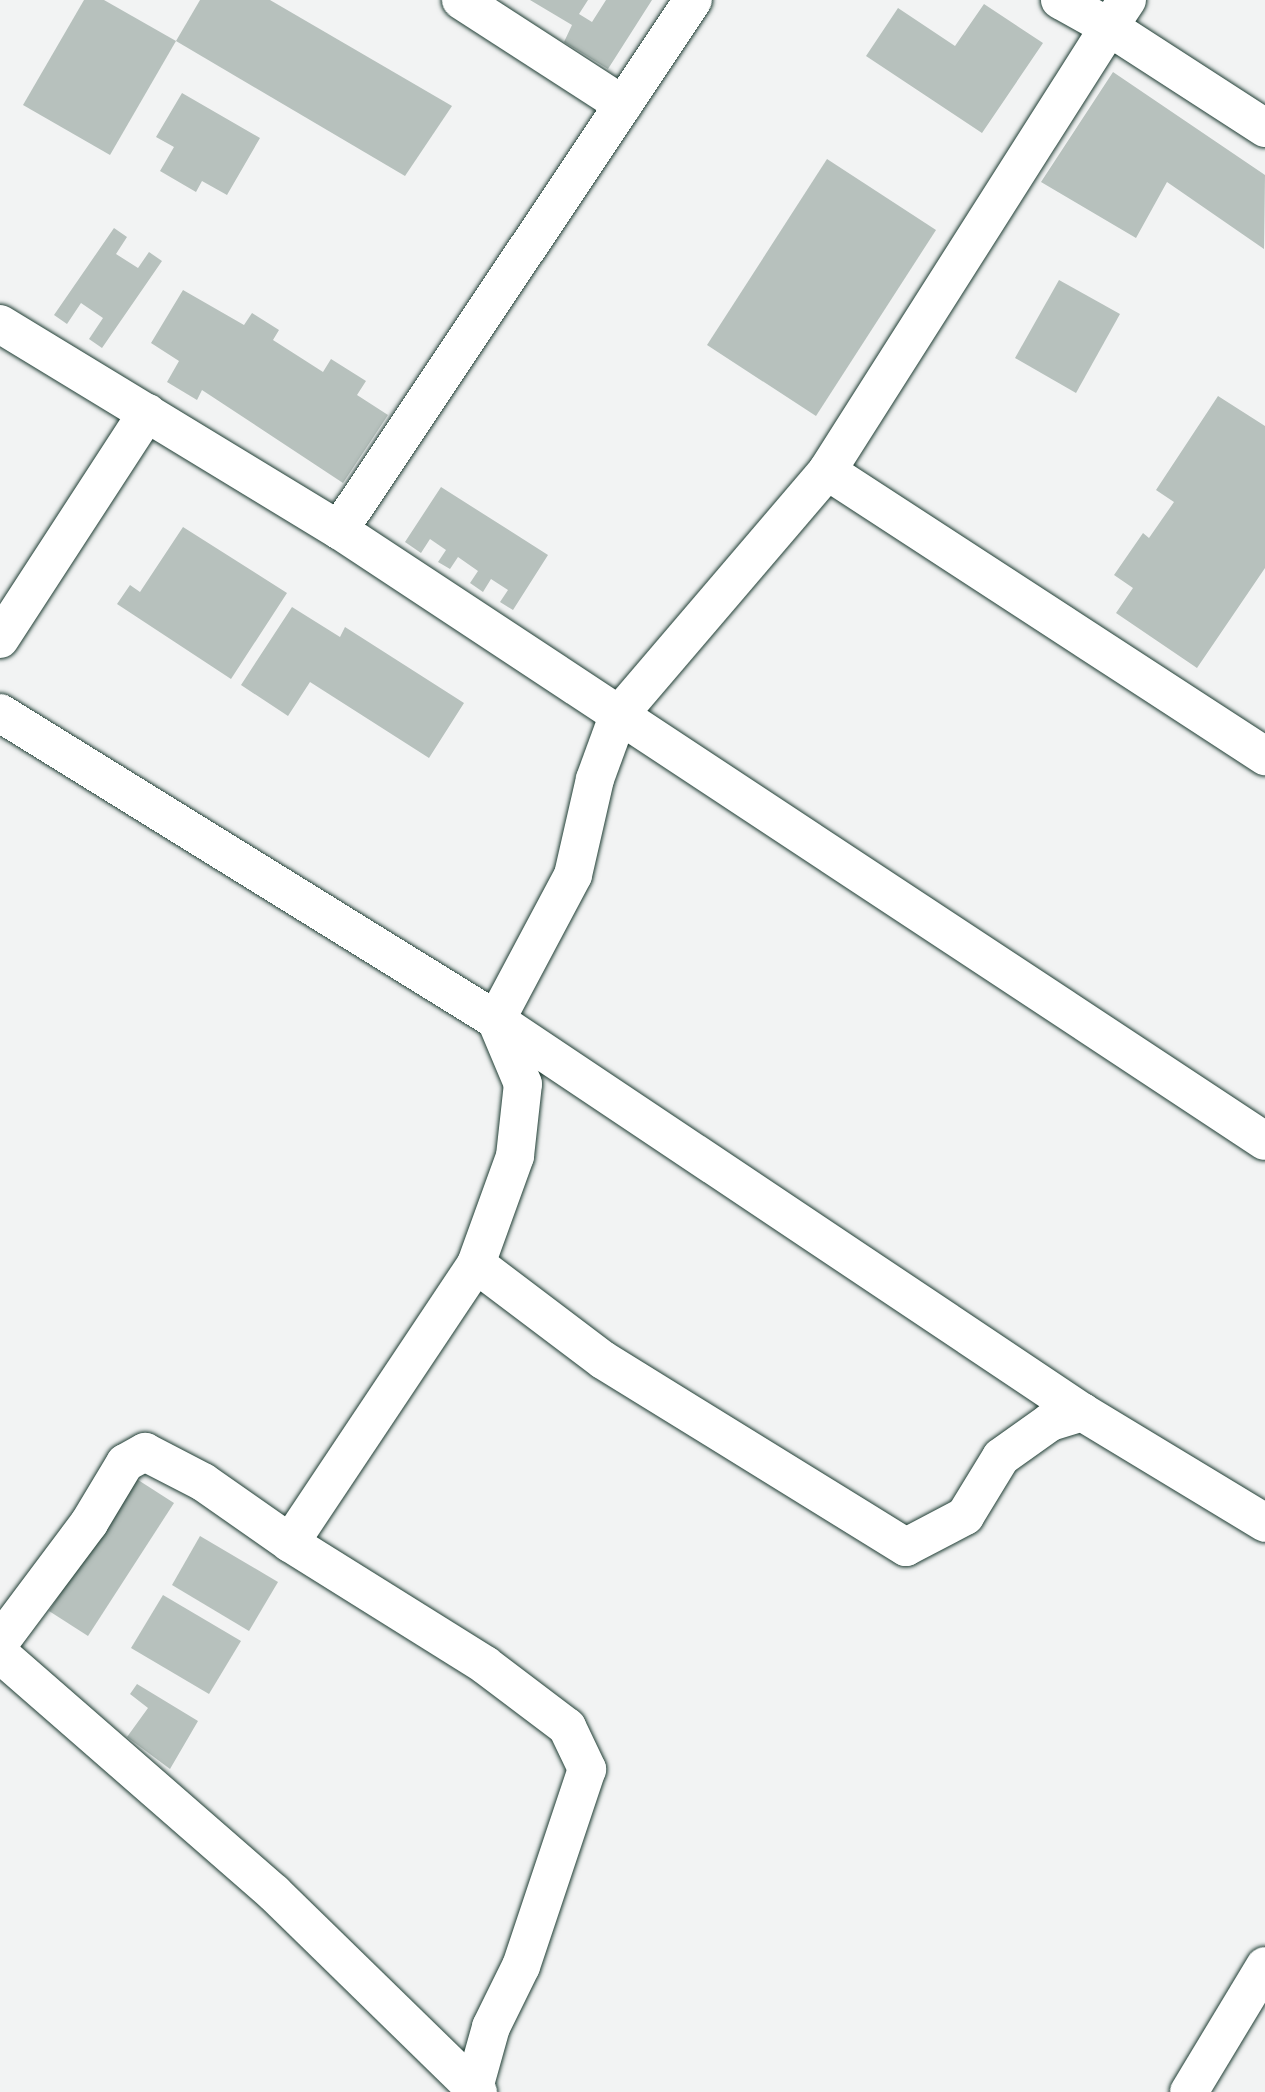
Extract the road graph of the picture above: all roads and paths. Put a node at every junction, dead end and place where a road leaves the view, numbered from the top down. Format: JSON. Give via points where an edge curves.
{"nodes":[{"id":1,"x":461,"y":0,"type":"edge"},
{"id":2,"x":693,"y":0,"type":"edge"},
{"id":3,"x":1060,"y":0,"type":"edge"},
{"id":4,"x":1118,"y":14,"type":"edge"},
{"id":5,"x":623,"y":105,"type":"junction"},
{"id":6,"x":1265,"y":128,"type":"edge"},
{"id":7,"x":0,"y":324,"type":"edge"},
{"id":8,"x":147,"y":413,"type":"junction"},
{"id":9,"x":827,"y":471,"type":"junction"},
{"id":10,"x":339,"y":530,"type":"junction"},
{"id":11,"x":0,"y":639,"type":"edge"},
{"id":12,"x":0,"y":713,"type":"edge"},
{"id":13,"x":618,"y":716,"type":"junction"},
{"id":14,"x":1265,"y":756,"type":"edge"},
{"id":15,"x":496,"y":1020,"type":"junction"},
{"id":16,"x":1265,"y":1141,"type":"edge"},
{"id":17,"x":476,"y":1264,"type":"junction"},
{"id":18,"x":1082,"y":1412,"type":"junction"},
{"id":19,"x":1265,"y":1523,"type":"edge"},
{"id":20,"x":290,"y":1543,"type":"junction"},
{"id":21,"x":0,"y":1642,"type":"edge"},
{"id":22,"x":0,"y":1654,"type":"edge"},
{"id":23,"x":1265,"y":1966,"type":"edge"},
{"id":24,"x":476,"y":2090,"type":"edge"},
{"id":25,"x":1189,"y":2092,"type":"edge"}],
"edges":[{"from":1,"to":5,"type":"street"},
{"from":2,"to":5,"type":"street"},
{"from":3,"to":4,"type":"street"},
{"from":4,"to":6,"type":"street"},
{"from":4,"to":9,"type":"street"},
{"from":5,"to":10,"type":"street"},
{"from":7,"to":8,"type":"street"},
{"from":8,"to":10,"type":"street"},
{"from":8,"to":11,"type":"street"},
{"from":9,"to":13,"type":"street"},
{"from":9,"to":14,"type":"street"},
{"from":10,"to":13,"type":"street"},
{"from":12,"to":15,"type":"street"},
{"from":13,"to":15,"type":"street","via":[[595,779],[573,875]]},
{"from":13,"to":16,"type":"street"},
{"from":15,"to":17,"type":"street","via":[[523,1084],[515,1156]]},
{"from":15,"to":18,"type":"street"},
{"from":17,"to":18,"type":"street","via":[[603,1360],[906,1547],[965,1516],[1001,1457],[1050,1422]]},
{"from":17,"to":20,"type":"street"},
{"from":18,"to":19,"type":"street"},
{"from":20,"to":21,"type":"street","via":[[203,1482],[145,1452],[125,1463],[89,1523]]},
{"from":20,"to":24,"type":"street","via":[[485,1665],[567,1727],[587,1769],[521,1966],[491,2027]]},
{"from":22,"to":24,"type":"street","via":[[274,1893]]},
{"from":23,"to":25,"type":"street"}]}
